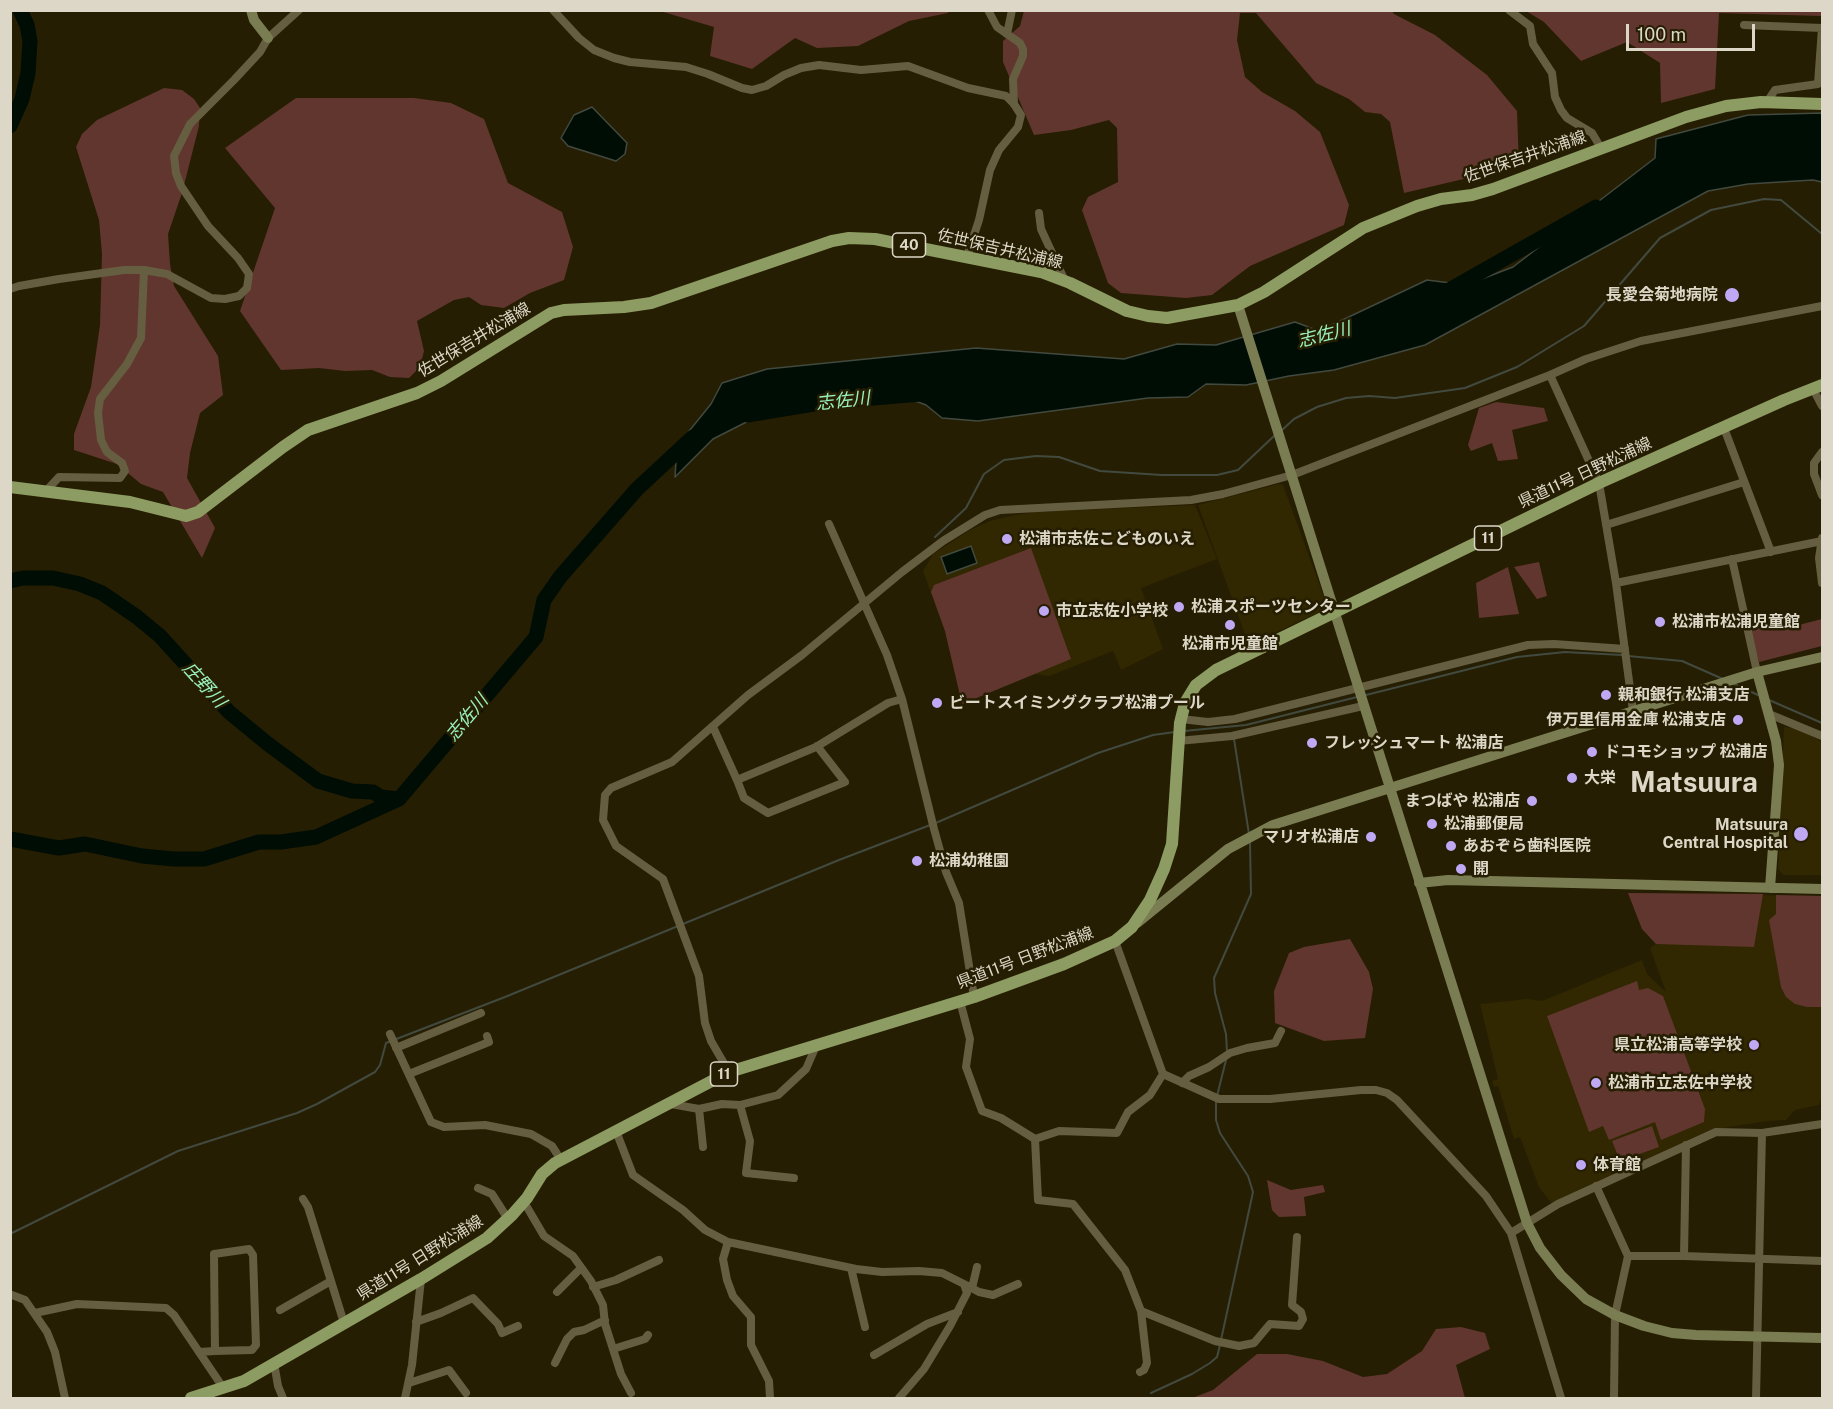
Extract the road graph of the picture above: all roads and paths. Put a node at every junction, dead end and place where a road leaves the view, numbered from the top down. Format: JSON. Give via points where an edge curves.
{"nodes":[{"id":1,"x":251,"y":10,"type":"edge"},
{"id":2,"x":299,"y":10,"type":"edge"},
{"id":3,"x":553,"y":10,"type":"edge"},
{"id":4,"x":988,"y":10,"type":"edge"},
{"id":5,"x":1012,"y":10,"type":"edge"},
{"id":6,"x":1509,"y":10,"type":"edge"},
{"id":7,"x":1744,"y":25,"type":"dead end"},
{"id":8,"x":1008,"y":34,"type":"junction"},
{"id":9,"x":268,"y":38,"type":"junction"},
{"id":10,"x":1767,"y":102,"type":"junction"},
{"id":11,"x":1014,"y":104,"type":"junction"},
{"id":12,"x":1822,"y":104,"type":"edge"},
{"id":13,"x":1601,"y":148,"type":"junction"},
{"id":14,"x":1039,"y":213,"type":"dead end"},
{"id":15,"x":967,"y":256,"type":"junction"},
{"id":16,"x":144,"y":270,"type":"junction"},
{"id":17,"x":1065,"y":281,"type":"junction"},
{"id":18,"x":10,"y":289,"type":"edge"},
{"id":19,"x":1238,"y":305,"type":"junction"},
{"id":20,"x":1822,"y":306,"type":"edge"},
{"id":21,"x":1550,"y":375,"type":"junction"},
{"id":22,"x":1818,"y":387,"type":"edge"},
{"id":23,"x":1822,"y":406,"type":"edge"},
{"id":24,"x":1724,"y":428,"type":"junction"},
{"id":25,"x":1822,"y":452,"type":"edge"},
{"id":26,"x":1292,"y":475,"type":"junction"},
{"id":27,"x":1744,"y":482,"type":"junction"},
{"id":28,"x":1599,"y":483,"type":"junction"},
{"id":29,"x":10,"y":487,"type":"edge"},
{"id":30,"x":46,"y":491,"type":"junction"},
{"id":31,"x":1822,"y":495,"type":"edge"},
{"id":32,"x":828,"y":524,"type":"dead end"},
{"id":33,"x":1606,"y":525,"type":"junction"},
{"id":34,"x":1822,"y":540,"type":"edge"},
{"id":35,"x":1771,"y":552,"type":"junction"},
{"id":36,"x":1732,"y":560,"type":"junction"},
{"id":37,"x":1616,"y":583,"type":"junction"},
{"id":38,"x":1822,"y":583,"type":"edge"},
{"id":39,"x":864,"y":605,"type":"junction"},
{"id":40,"x":1335,"y":613,"type":"junction"},
{"id":41,"x":1625,"y":646,"type":"junction"},
{"id":42,"x":1822,"y":657,"type":"edge"},
{"id":43,"x":1757,"y":672,"type":"junction"},
{"id":44,"x":1360,"y":697,"type":"junction"},
{"id":45,"x":902,"y":699,"type":"junction"},
{"id":46,"x":1633,"y":711,"type":"junction"},
{"id":47,"x":1768,"y":714,"type":"junction"},
{"id":48,"x":1180,"y":721,"type":"junction"},
{"id":49,"x":713,"y":727,"type":"junction"},
{"id":50,"x":1822,"y":736,"type":"edge"},
{"id":51,"x":1178,"y":741,"type":"junction"},
{"id":52,"x":817,"y":746,"type":"junction"},
{"id":53,"x":737,"y":780,"type":"junction"},
{"id":54,"x":1389,"y":789,"type":"junction"},
{"id":55,"x":1419,"y":883,"type":"junction"},
{"id":56,"x":1770,"y":888,"type":"junction"},
{"id":57,"x":1822,"y":889,"type":"edge"},
{"id":58,"x":1132,"y":927,"type":"junction"},
{"id":59,"x":1115,"y":940,"type":"junction"},
{"id":60,"x":974,"y":997,"type":"junction"},
{"id":61,"x":960,"y":1001,"type":"junction"},
{"id":62,"x":481,"y":1013,"type":"dead end"},
{"id":63,"x":1281,"y":1031,"type":"dead end"},
{"id":64,"x":390,"y":1034,"type":"dead end"},
{"id":65,"x":487,"y":1036,"type":"dead end"},
{"id":66,"x":396,"y":1046,"type":"junction"},
{"id":67,"x":816,"y":1046,"type":"junction"},
{"id":68,"x":729,"y":1072,"type":"junction"},
{"id":69,"x":409,"y":1074,"type":"junction"},
{"id":70,"x":1163,"y":1074,"type":"junction"},
{"id":71,"x":1182,"y":1083,"type":"junction"},
{"id":72,"x":669,"y":1103,"type":"junction"},
{"id":73,"x":740,"y":1105,"type":"junction"},
{"id":74,"x":699,"y":1109,"type":"junction"},
{"id":75,"x":1822,"y":1124,"type":"edge"},
{"id":76,"x":616,"y":1131,"type":"junction"},
{"id":77,"x":1762,"y":1133,"type":"junction"},
{"id":78,"x":1035,"y":1139,"type":"junction"},
{"id":79,"x":1686,"y":1145,"type":"junction"},
{"id":80,"x":703,"y":1147,"type":"dead end"},
{"id":81,"x":561,"y":1160,"type":"junction"},
{"id":82,"x":794,"y":1178,"type":"dead end"},
{"id":83,"x":1596,"y":1186,"type":"junction"},
{"id":84,"x":478,"y":1188,"type":"dead end"},
{"id":85,"x":303,"y":1199,"type":"dead end"},
{"id":86,"x":524,"y":1202,"type":"junction"},
{"id":87,"x":508,"y":1219,"type":"junction"},
{"id":88,"x":1527,"y":1223,"type":"junction"},
{"id":89,"x":1511,"y":1233,"type":"junction"},
{"id":90,"x":1297,"y":1237,"type":"dead end"},
{"id":91,"x":728,"y":1242,"type":"junction"},
{"id":92,"x":1628,"y":1256,"type":"junction"},
{"id":93,"x":1684,"y":1256,"type":"junction"},
{"id":94,"x":1760,"y":1259,"type":"junction"},
{"id":95,"x":659,"y":1260,"type":"dead end"},
{"id":96,"x":1822,"y":1261,"type":"edge"},
{"id":97,"x":977,"y":1267,"type":"dead end"},
{"id":98,"x":581,"y":1268,"type":"junction"},
{"id":99,"x":851,"y":1268,"type":"junction"},
{"id":100,"x":421,"y":1279,"type":"junction"},
{"id":101,"x":331,"y":1281,"type":"junction"},
{"id":102,"x":964,"y":1284,"type":"junction"},
{"id":103,"x":1018,"y":1284,"type":"dead end"},
{"id":104,"x":593,"y":1287,"type":"junction"},
{"id":105,"x":972,"y":1288,"type":"junction"},
{"id":106,"x":557,"y":1292,"type":"dead end"},
{"id":107,"x":12,"y":1295,"type":"edge"},
{"id":108,"x":280,"y":1310,"type":"dead end"},
{"id":109,"x":1141,"y":1311,"type":"junction"},
{"id":110,"x":958,"y":1312,"type":"junction"},
{"id":111,"x":35,"y":1313,"type":"junction"},
{"id":112,"x":1615,"y":1315,"type":"junction"},
{"id":113,"x":605,"y":1320,"type":"junction"},
{"id":114,"x":416,"y":1322,"type":"junction"},
{"id":115,"x":344,"y":1323,"type":"junction"},
{"id":116,"x":518,"y":1326,"type":"dead end"},
{"id":117,"x":865,"y":1327,"type":"dead end"},
{"id":118,"x":648,"y":1335,"type":"dead end"},
{"id":119,"x":1757,"y":1336,"type":"junction"},
{"id":120,"x":1822,"y":1338,"type":"edge"},
{"id":121,"x":613,"y":1349,"type":"junction"},
{"id":122,"x":199,"y":1352,"type":"junction"},
{"id":123,"x":215,"y":1352,"type":"junction"},
{"id":124,"x":874,"y":1355,"type":"dead end"},
{"id":125,"x":274,"y":1363,"type":"junction"},
{"id":126,"x":555,"y":1363,"type":"dead end"},
{"id":127,"x":1140,"y":1372,"type":"dead end"},
{"id":128,"x":409,"y":1383,"type":"junction"},
{"id":129,"x":224,"y":1389,"type":"junction"},
{"id":130,"x":466,"y":1393,"type":"dead end"},
{"id":131,"x":631,"y":1393,"type":"dead end"},
{"id":132,"x":65,"y":1398,"type":"edge"},
{"id":133,"x":191,"y":1398,"type":"edge"},
{"id":134,"x":283,"y":1398,"type":"edge"},
{"id":135,"x":405,"y":1398,"type":"edge"},
{"id":136,"x":770,"y":1398,"type":"edge"},
{"id":137,"x":899,"y":1398,"type":"edge"},
{"id":138,"x":1561,"y":1398,"type":"edge"},
{"id":139,"x":1614,"y":1398,"type":"edge"},
{"id":140,"x":1756,"y":1398,"type":"edge"}],
"edges":[{"from":1,"to":9,"type":"street"},
{"from":2,"to":9,"type":"street"},
{"from":3,"to":11,"type":"street","via":[[594,50],[630,62],[686,67],[742,88],[766,86],[801,68],[819,65],[861,70],[908,66],[968,88],[1006,96]]},
{"from":4,"to":8,"type":"street","via":[[997,27]]},
{"from":5,"to":8,"type":"street"},
{"from":6,"to":13,"type":"street","via":[[1530,26],[1533,44],[1552,73],[1561,110],[1592,133]]},
{"from":7,"to":10,"type":"street","via":[[1822,28],[1818,84],[1775,90]]},
{"from":8,"to":11,"type":"street","via":[[1023,49],[1013,78]]},
{"from":9,"to":16,"type":"street","via":[[260,52],[190,124],[174,156],[181,186],[208,226],[249,274],[247,288],[240,296],[211,298],[167,274]]},
{"from":10,"to":12,"type":"main road","name":"佐世保吉井松浦線","number":"40"},
{"from":10,"to":13,"type":"main road","name":"佐世保吉井松浦線","number":"40","via":[[1726,106],[1686,117]]},
{"from":11,"to":15,"type":"street","via":[[1021,115],[1018,128],[999,150],[990,170]]},
{"from":13,"to":19,"type":"main road","name":"佐世保吉井松浦線","number":"40","via":[[1493,189],[1441,199],[1363,228]]},
{"from":14,"to":17,"type":"street","via":[[1041,229]]},
{"from":15,"to":17,"type":"main road","name":"佐世保吉井松浦線","number":"40"},
{"from":15,"to":30,"type":"main road","name":"佐世保吉井松浦線","number":"40","via":[[875,239],[832,240],[651,303],[550,313],[441,381],[388,404],[308,430],[198,512],[186,516],[130,502]]},
{"from":16,"to":18,"type":"street"},
{"from":16,"to":30,"type":"street","via":[[141,338],[100,399],[98,413],[101,440],[125,471],[120,478],[59,477]]},
{"from":17,"to":19,"type":"main road","name":"佐世保吉井松浦線","number":"40","via":[[1127,311],[1148,316],[1167,318]]},
{"from":19,"to":26,"type":"street"},
{"from":20,"to":21,"type":"street","via":[[1641,341]]},
{"from":21,"to":26,"type":"street"},
{"from":21,"to":28,"type":"street"},
{"from":22,"to":23,"type":"street"},
{"from":22,"to":24,"type":"main road","name":"県道11号 日野松浦線","number":"11"},
{"from":24,"to":27,"type":"street"},
{"from":24,"to":28,"type":"main road","name":"県道11号 日野松浦線","number":"11"},
{"from":25,"to":31,"type":"street","via":[[1814,463],[1814,474]]},
{"from":26,"to":39,"type":"street","via":[[1191,500],[1000,510],[943,541]]},
{"from":26,"to":40,"type":"street"},
{"from":27,"to":33,"type":"street"},
{"from":27,"to":35,"type":"street"},
{"from":28,"to":33,"type":"street"},
{"from":28,"to":40,"type":"main road","name":"県道11号 日野松浦線","number":"11"},
{"from":29,"to":30,"type":"main road","name":"佐世保吉井松浦線","number":"40"},
{"from":32,"to":39,"type":"street"},
{"from":33,"to":37,"type":"street"},
{"from":34,"to":35,"type":"street"},
{"from":34,"to":38,"type":"street"},
{"from":35,"to":36,"type":"street"},
{"from":36,"to":37,"type":"street"},
{"from":36,"to":43,"type":"street"},
{"from":37,"to":41,"type":"street"},
{"from":39,"to":45,"type":"street"},
{"from":39,"to":49,"type":"street"},
{"from":40,"to":44,"type":"street"},
{"from":40,"to":48,"type":"main road","name":"県道11号 日野松浦線","number":"11","via":[[1216,670],[1196,685]]},
{"from":41,"to":44,"type":"street","via":[[1528,645]]},
{"from":41,"to":46,"type":"street"},
{"from":42,"to":43,"type":"street"},
{"from":43,"to":46,"type":"street"},
{"from":43,"to":47,"type":"street"},
{"from":44,"to":48,"type":"street","via":[[1223,721]]},
{"from":44,"to":51,"type":"street","via":[[1234,735]]},
{"from":44,"to":54,"type":"street"},
{"from":45,"to":52,"type":"street"},
{"from":45,"to":60,"type":"street","via":[[934,829],[958,903]]},
{"from":46,"to":54,"type":"street"},
{"from":47,"to":50,"type":"street"},
{"from":47,"to":56,"type":"street","via":[[1779,765]]},
{"from":48,"to":51,"type":"main road","name":"県道11号 日野松浦線","number":"11"},
{"from":49,"to":53,"type":"street"},
{"from":49,"to":68,"type":"street","via":[[672,762],[611,788],[606,795],[603,820],[616,846],[663,879],[699,976],[711,1041]]},
{"from":51,"to":58,"type":"main road","name":"県道11号 日野松浦線","number":"11","via":[[1172,844],[1150,900]]},
{"from":52,"to":53,"type":"street"},
{"from":52,"to":53,"type":"street","via":[[845,782],[768,813],[744,798]]},
{"from":54,"to":55,"type":"street"},
{"from":54,"to":58,"type":"street","via":[[1273,825],[1251,836],[1228,849]]},
{"from":55,"to":56,"type":"street","via":[[1448,880]]},
{"from":55,"to":88,"type":"street"},
{"from":56,"to":57,"type":"street"},
{"from":58,"to":59,"type":"main road","name":"県道11号 日野松浦線","number":"11"},
{"from":59,"to":60,"type":"main road","name":"県道11号 日野松浦線","number":"11","via":[[1064,964]]},
{"from":59,"to":70,"type":"street"},
{"from":60,"to":61,"type":"main road","name":"県道11号 日野松浦線","number":"11"},
{"from":61,"to":67,"type":"main road","name":"県道11号 日野松浦線","number":"11"},
{"from":61,"to":78,"type":"street","via":[[970,1039],[966,1068],[982,1111]]},
{"from":62,"to":66,"type":"street"},
{"from":63,"to":71,"type":"street","via":[[1275,1043],[1227,1055]]},
{"from":64,"to":66,"type":"street"},
{"from":65,"to":69,"type":"street","via":[[489,1042]]},
{"from":66,"to":69,"type":"street"},
{"from":67,"to":68,"type":"main road","name":"県道11号 日野松浦線","number":"11"},
{"from":67,"to":73,"type":"street","via":[[806,1069],[778,1095]]},
{"from":68,"to":72,"type":"main road","name":"県道11号 日野松浦線","number":"11"},
{"from":69,"to":81,"type":"street","via":[[431,1122],[444,1127],[484,1125],[531,1134],[552,1146]]},
{"from":70,"to":71,"type":"street"},
{"from":70,"to":78,"type":"street","via":[[1150,1095],[1128,1112],[1117,1133],[1059,1131]]},
{"from":71,"to":89,"type":"street","via":[[1215,1098],[1270,1099],[1361,1090],[1387,1093],[1486,1196]]},
{"from":72,"to":74,"type":"street"},
{"from":72,"to":76,"type":"main road","name":"県道11号 日野松浦線","number":"11"},
{"from":73,"to":74,"type":"street"},
{"from":73,"to":82,"type":"street","via":[[750,1141],[746,1173]]},
{"from":74,"to":80,"type":"street"},
{"from":75,"to":77,"type":"street"},
{"from":76,"to":81,"type":"main road","name":"県道11号 日野松浦線","number":"11"},
{"from":76,"to":91,"type":"street","via":[[633,1175],[705,1230]]},
{"from":77,"to":79,"type":"street","via":[[1716,1132]]},
{"from":77,"to":94,"type":"street"},
{"from":78,"to":109,"type":"street","via":[[1038,1200],[1073,1204],[1125,1270]]},
{"from":79,"to":83,"type":"street"},
{"from":79,"to":93,"type":"street"},
{"from":81,"to":86,"type":"main road","name":"県道11号 日野松浦線","number":"11","via":[[542,1174]]},
{"from":83,"to":88,"type":"street"},
{"from":83,"to":92,"type":"street"},
{"from":84,"to":87,"type":"street","via":[[492,1194]]},
{"from":85,"to":101,"type":"street"},
{"from":86,"to":87,"type":"main road","name":"県道11号 日野松浦線","number":"11"},
{"from":86,"to":98,"type":"street","via":[[544,1236],[573,1256]]},
{"from":87,"to":100,"type":"main road","name":"県道11号 日野松浦線","number":"11","via":[[487,1238]]},
{"from":88,"to":89,"type":"street"},
{"from":88,"to":112,"type":"street","via":[[1561,1275],[1586,1299]]},
{"from":89,"to":138,"type":"street"},
{"from":90,"to":109,"type":"street","via":[[1292,1305],[1301,1312],[1299,1326],[1270,1324],[1254,1343],[1239,1346],[1215,1341]]},
{"from":91,"to":99,"type":"street"},
{"from":91,"to":136,"type":"street","via":[[723,1259],[727,1280],[733,1296],[751,1317],[751,1346],[770,1381]]},
{"from":92,"to":93,"type":"street"},
{"from":92,"to":112,"type":"street"},
{"from":93,"to":94,"type":"street"},
{"from":94,"to":96,"type":"street"},
{"from":94,"to":119,"type":"street"},
{"from":95,"to":104,"type":"street"},
{"from":97,"to":105,"type":"street"},
{"from":98,"to":104,"type":"street"},
{"from":98,"to":106,"type":"street"},
{"from":99,"to":102,"type":"street","via":[[942,1273]]},
{"from":99,"to":117,"type":"street"},
{"from":100,"to":114,"type":"street"},
{"from":100,"to":115,"type":"main road","name":"県道11号 日野松浦線","number":"11"},
{"from":101,"to":108,"type":"street"},
{"from":101,"to":115,"type":"street"},
{"from":102,"to":105,"type":"street"},
{"from":102,"to":110,"type":"street","via":[[967,1293]]},
{"from":103,"to":105,"type":"street","via":[[993,1295]]},
{"from":104,"to":113,"type":"street","via":[[603,1305]]},
{"from":107,"to":111,"type":"street","via":[[25,1300]]},
{"from":109,"to":127,"type":"street","via":[[1147,1363]]},
{"from":110,"to":124,"type":"street","via":[[927,1324]]},
{"from":110,"to":137,"type":"street","via":[[924,1369]]},
{"from":111,"to":122,"type":"street","via":[[77,1304],[166,1308]]},
{"from":111,"to":132,"type":"street","via":[[55,1352]]},
{"from":112,"to":119,"type":"street","via":[[1672,1333]]},
{"from":112,"to":139,"type":"street"},
{"from":113,"to":121,"type":"street"},
{"from":113,"to":126,"type":"street","via":[[574,1332]]},
{"from":114,"to":116,"type":"street","via":[[473,1298],[502,1333]]},
{"from":114,"to":128,"type":"street"},
{"from":115,"to":125,"type":"main road","name":"県道11号 日野松浦線","number":"11"},
{"from":118,"to":121,"type":"street"},
{"from":119,"to":120,"type":"street"},
{"from":119,"to":140,"type":"street"},
{"from":121,"to":131,"type":"street"},
{"from":122,"to":123,"type":"street"},
{"from":122,"to":129,"type":"street"},
{"from":123,"to":123,"type":"street","via":[[252,1350],[256,1345],[253,1255],[249,1249],[214,1254]]},
{"from":125,"to":129,"type":"main road","name":"県道11号 日野松浦線","number":"11"},
{"from":125,"to":134,"type":"street"},
{"from":128,"to":130,"type":"street","via":[[449,1370]]},
{"from":128,"to":135,"type":"street"},
{"from":129,"to":133,"type":"main road","name":"県道11号 日野松浦線","number":"11"}]}
